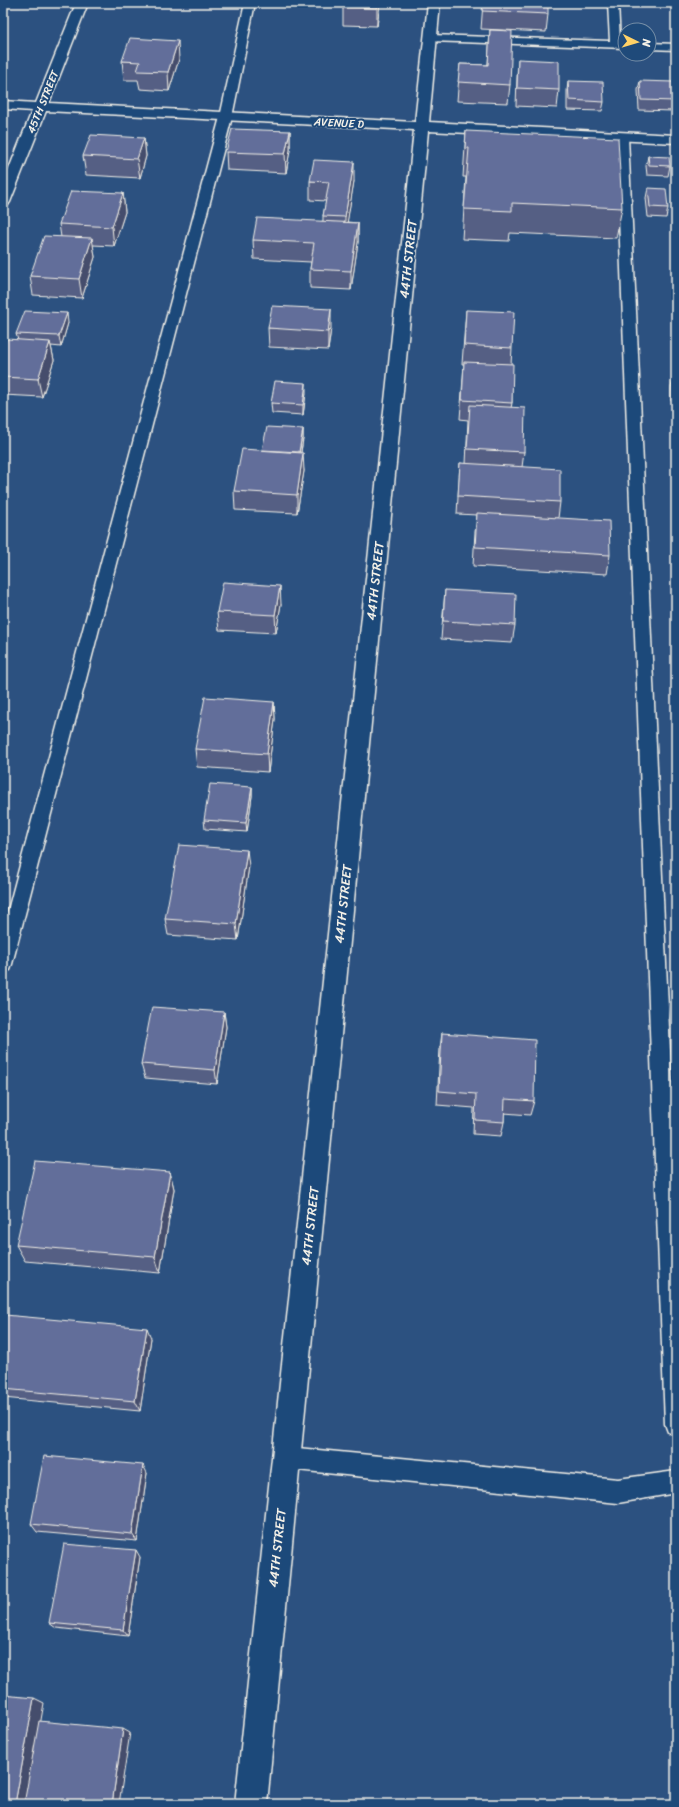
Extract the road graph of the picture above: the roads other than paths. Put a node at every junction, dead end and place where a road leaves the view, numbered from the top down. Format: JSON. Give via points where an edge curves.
{"nodes":[{"id":1,"x":82,"y":3,"type":"edge"},
{"id":2,"x":250,"y":3,"type":"edge"},
{"id":3,"x":434,"y":3,"type":"edge"},
{"id":4,"x":613,"y":3,"type":"edge"},
{"id":5,"x":617,"y":27,"type":"edge"},
{"id":6,"x":430,"y":38,"type":"junction"},
{"id":7,"x":617,"y":45,"type":"edge"},
{"id":8,"x":657,"y":46,"type":"edge"},
{"id":9,"x":676,"y":47,"type":"edge"},
{"id":10,"x":3,"y":105,"type":"edge"},
{"id":11,"x":41,"y":107,"type":"junction"},
{"id":12,"x":226,"y":117,"type":"junction"},
{"id":13,"x":421,"y":128,"type":"junction"},
{"id":14,"x":622,"y":137,"type":"junction"},
{"id":15,"x":676,"y":139,"type":"edge"},
{"id":16,"x":3,"y":202,"type":"edge"},
{"id":17,"x":3,"y":964,"type":"edge"},
{"id":18,"x":676,"y":1424,"type":"edge"},
{"id":19,"x":287,"y":1458,"type":"junction"},
{"id":20,"x":676,"y":1482,"type":"edge"},
{"id":21,"x":251,"y":1804,"type":"edge"}],
"edges":[{"from":1,"to":11,"type":"street","name":"45TH STREET"},
{"from":2,"to":12,"type":"lane"},
{"from":3,"to":6,"type":"street","name":"44TH STREET"},
{"from":4,"to":5,"type":"lane"},
{"from":6,"to":7,"type":"lane"},
{"from":6,"to":13,"type":"street","name":"44TH STREET"},
{"from":8,"to":9,"type":"lane"},
{"from":10,"to":11,"type":"street","name":"AVENUE D"},
{"from":11,"to":12,"type":"street","name":"AVENUE D"},
{"from":11,"to":16,"type":"street","name":"45TH STREET"},
{"from":12,"to":13,"type":"street","name":"AVENUE D"},
{"from":12,"to":17,"type":"lane"},
{"from":13,"to":14,"type":"street","name":"AVENUE D"},
{"from":13,"to":19,"type":"street","name":"44TH STREET"},
{"from":14,"to":15,"type":"street","name":"AVENUE D"},
{"from":14,"to":18,"type":"lane"},
{"from":19,"to":20,"type":"lane","via":[[618,1491]]},
{"from":19,"to":21,"type":"street","name":"44TH STREET"}]}
